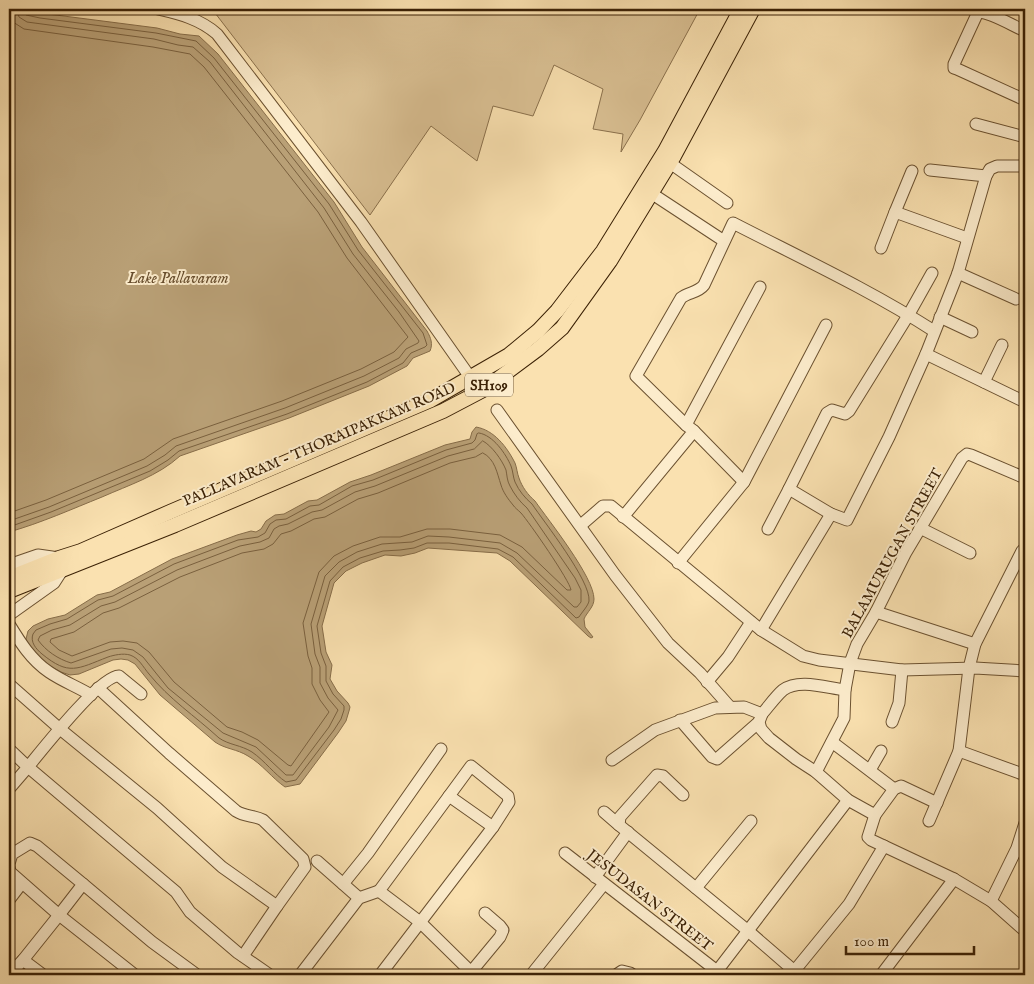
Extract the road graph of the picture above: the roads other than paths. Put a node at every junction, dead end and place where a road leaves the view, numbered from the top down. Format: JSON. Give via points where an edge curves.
{"nodes":[{"id":1,"x":158,"y":9,"type":"edge"},
{"id":2,"x":741,"y":9,"type":"edge"},
{"id":3,"x":753,"y":9,"type":"edge"},
{"id":4,"x":974,"y":11,"type":"edge"},
{"id":5,"x":996,"y":13,"type":"edge"},
{"id":6,"x":1025,"y":31,"type":"edge"},
{"id":7,"x":1025,"y":100,"type":"edge"},
{"id":8,"x":976,"y":124,"type":"dead end"},
{"id":9,"x":1025,"y":137,"type":"edge"},
{"id":10,"x":670,"y":163,"type":"junction"},
{"id":11,"x":1025,"y":166,"type":"edge"},
{"id":12,"x":930,"y":170,"type":"dead end"},
{"id":13,"x":912,"y":171,"type":"dead end"},
{"id":14,"x":986,"y":176,"type":"junction"},
{"id":15,"x":651,"y":193,"type":"junction"},
{"id":16,"x":727,"y":203,"type":"dead end"},
{"id":17,"x":895,"y":212,"type":"junction"},
{"id":18,"x":967,"y":238,"type":"junction"},
{"id":19,"x":724,"y":241,"type":"junction"},
{"id":20,"x":881,"y":248,"type":"dead end"},
{"id":21,"x":932,"y":273,"type":"dead end"},
{"id":22,"x":958,"y":273,"type":"junction"},
{"id":23,"x":760,"y":288,"type":"dead end"},
{"id":24,"x":1016,"y":299,"type":"dead end"},
{"id":25,"x":908,"y":314,"type":"junction"},
{"id":26,"x":940,"y":317,"type":"junction"},
{"id":27,"x":826,"y":325,"type":"dead end"},
{"id":28,"x":934,"y":331,"type":"junction"},
{"id":29,"x":972,"y":332,"type":"dead end"},
{"id":30,"x":1002,"y":345,"type":"dead end"},
{"id":31,"x":926,"y":354,"type":"junction"},
{"id":32,"x":470,"y":377,"type":"junction"},
{"id":33,"x":984,"y":382,"type":"junction"},
{"id":34,"x":1025,"y":402,"type":"edge"},
{"id":35,"x":497,"y":410,"type":"dead end"},
{"id":36,"x":690,"y":428,"type":"junction"},
{"id":37,"x":1025,"y":478,"type":"edge"},
{"id":38,"x":744,"y":482,"type":"junction"},
{"id":39,"x":789,"y":489,"type":"junction"},
{"id":40,"x":831,"y":514,"type":"junction"},
{"id":41,"x":623,"y":517,"type":"junction"},
{"id":42,"x":580,"y":525,"type":"junction"},
{"id":43,"x":920,"y":528,"type":"junction"},
{"id":44,"x":768,"y":529,"type":"dead end"},
{"id":45,"x":1025,"y":548,"type":"edge"},
{"id":46,"x":970,"y":553,"type":"dead end"},
{"id":47,"x":678,"y":563,"type":"junction"},
{"id":48,"x":61,"y":564,"type":"junction"},
{"id":49,"x":9,"y":565,"type":"edge"},
{"id":50,"x":9,"y":578,"type":"edge"},
{"id":51,"x":9,"y":592,"type":"edge"},
{"id":52,"x":876,"y":612,"type":"junction"},
{"id":53,"x":9,"y":615,"type":"edge"},
{"id":54,"x":751,"y":622,"type":"junction"},
{"id":55,"x":9,"y":624,"type":"edge"},
{"id":56,"x":761,"y":630,"type":"junction"},
{"id":57,"x":975,"y":644,"type":"junction"},
{"id":58,"x":850,"y":663,"type":"junction"},
{"id":59,"x":969,"y":668,"type":"junction"},
{"id":60,"x":902,"y":670,"type":"junction"},
{"id":61,"x":1025,"y":671,"type":"edge"},
{"id":62,"x":707,"y":682,"type":"junction"},
{"id":63,"x":9,"y":684,"type":"edge"},
{"id":64,"x":845,"y":690,"type":"junction"},
{"id":65,"x":94,"y":692,"type":"junction"},
{"id":66,"x":141,"y":694,"type":"dead end"},
{"id":67,"x":730,"y":707,"type":"junction"},
{"id":68,"x":761,"y":718,"type":"junction"},
{"id":69,"x":680,"y":720,"type":"junction"},
{"id":70,"x":892,"y":722,"type":"dead end"},
{"id":71,"x":60,"y":729,"type":"junction"},
{"id":72,"x":832,"y":742,"type":"junction"},
{"id":73,"x":9,"y":749,"type":"edge"},
{"id":74,"x":441,"y":749,"type":"dead end"},
{"id":75,"x":881,"y":751,"type":"dead end"},
{"id":76,"x":959,"y":751,"type":"junction"},
{"id":77,"x":612,"y":760,"type":"dead end"},
{"id":78,"x":28,"y":767,"type":"junction"},
{"id":79,"x":870,"y":770,"type":"junction"},
{"id":80,"x":816,"y":772,"type":"junction"},
{"id":81,"x":1025,"y":775,"type":"edge"},
{"id":82,"x":9,"y":789,"type":"edge"},
{"id":83,"x":894,"y":789,"type":"junction"},
{"id":84,"x":683,"y":795,"type":"dead end"},
{"id":85,"x":449,"y":796,"type":"junction"},
{"id":86,"x":848,"y":800,"type":"junction"},
{"id":87,"x":937,"y":803,"type":"junction"},
{"id":88,"x":604,"y":812,"type":"dead end"},
{"id":89,"x":875,"y":815,"type":"junction"},
{"id":90,"x":751,"y":821,"type":"dead end"},
{"id":91,"x":929,"y":821,"type":"dead end"},
{"id":92,"x":493,"y":827,"type":"junction"},
{"id":93,"x":624,"y":828,"type":"junction"},
{"id":94,"x":1024,"y":831,"type":"edge"},
{"id":95,"x":884,"y":846,"type":"junction"},
{"id":96,"x":565,"y":853,"type":"dead end"},
{"id":97,"x":10,"y":859,"type":"edge"},
{"id":98,"x":317,"y":861,"type":"dead end"},
{"id":99,"x":954,"y":879,"type":"junction"},
{"id":100,"x":600,"y":881,"type":"junction"},
{"id":101,"x":22,"y":883,"type":"junction"},
{"id":102,"x":83,"y":884,"type":"junction"},
{"id":103,"x":343,"y":884,"type":"junction"},
{"id":104,"x":696,"y":888,"type":"junction"},
{"id":105,"x":379,"y":891,"type":"junction"},
{"id":106,"x":359,"y":898,"type":"junction"},
{"id":107,"x":9,"y":900,"type":"edge"},
{"id":108,"x":991,"y":901,"type":"junction"},
{"id":109,"x":277,"y":906,"type":"junction"},
{"id":110,"x":485,"y":913,"type":"dead end"},
{"id":111,"x":59,"y":915,"type":"junction"},
{"id":112,"x":420,"y":922,"type":"junction"},
{"id":113,"x":747,"y":930,"type":"junction"},
{"id":114,"x":1025,"y":931,"type":"edge"},
{"id":115,"x":243,"y":956,"type":"junction"},
{"id":116,"x":23,"y":960,"type":"junction"},
{"id":117,"x":128,"y":973,"type":"edge"},
{"id":118,"x":716,"y":973,"type":"edge"},
{"id":119,"x":470,"y":974,"type":"edge"},
{"id":120,"x":795,"y":974,"type":"edge"},
{"id":121,"x":9,"y":975,"type":"edge"},
{"id":122,"x":43,"y":975,"type":"edge"},
{"id":123,"x":197,"y":975,"type":"edge"},
{"id":124,"x":270,"y":975,"type":"edge"},
{"id":125,"x":300,"y":975,"type":"edge"},
{"id":126,"x":380,"y":975,"type":"edge"},
{"id":127,"x":531,"y":975,"type":"edge"},
{"id":128,"x":616,"y":975,"type":"edge"},
{"id":129,"x":633,"y":975,"type":"edge"},
{"id":130,"x":881,"y":975,"type":"edge"}],
"edges":[{"from":1,"to":32,"type":"street","via":[[196,19],[217,34],[361,222]]},
{"from":2,"to":32,"type":"main road","name":"PALLAVARAM - THORAIPAKKAM ROAD","number":"SH109","via":[[665,151],[603,251],[557,312],[538,331],[509,355]]},
{"from":3,"to":10,"type":"main road","name":"PALLAVARAM - THORAIPAKKAM ROAD","number":"SH109"},
{"from":4,"to":5,"type":"street"},
{"from":4,"to":7,"type":"street","via":[[954,68]]},
{"from":5,"to":6,"type":"street"},
{"from":8,"to":9,"type":"street"},
{"from":10,"to":15,"type":"main road","name":"PALLAVARAM - THORAIPAKKAM ROAD","number":"SH109"},
{"from":10,"to":16,"type":"street"},
{"from":11,"to":14,"type":"street","via":[[997,166]]},
{"from":12,"to":14,"type":"street"},
{"from":13,"to":17,"type":"street"},
{"from":14,"to":18,"type":"street"},
{"from":15,"to":19,"type":"street"},
{"from":15,"to":48,"type":"main road","name":"PALLAVARAM - THORAIPAKKAM ROAD","number":"SH109","via":[[610,261],[562,328],[483,390],[443,411],[94,558]]},
{"from":17,"to":18,"type":"street"},
{"from":17,"to":20,"type":"street"},
{"from":18,"to":22,"type":"street"},
{"from":19,"to":25,"type":"street","via":[[733,223]]},
{"from":19,"to":36,"type":"street","via":[[704,285],[681,298],[636,376]]},
{"from":21,"to":25,"type":"street"},
{"from":22,"to":24,"type":"street"},
{"from":22,"to":26,"type":"street"},
{"from":23,"to":36,"type":"street"},
{"from":25,"to":28,"type":"street"},
{"from":25,"to":39,"type":"street","via":[[849,411],[845,414],[832,410],[827,413]]},
{"from":26,"to":28,"type":"street"},
{"from":26,"to":29,"type":"street"},
{"from":27,"to":38,"type":"street"},
{"from":28,"to":31,"type":"street"},
{"from":30,"to":33,"type":"street"},
{"from":31,"to":33,"type":"street"},
{"from":31,"to":40,"type":"street","via":[[847,520]]},
{"from":32,"to":48,"type":"main road","name":"PALLAVARAM - THORAIPAKKAM ROAD","number":"SH109","via":[[431,400],[81,551]]},
{"from":33,"to":34,"type":"street"},
{"from":35,"to":42,"type":"street"},
{"from":36,"to":38,"type":"street"},
{"from":36,"to":41,"type":"street"},
{"from":37,"to":43,"type":"street","name":"BALAMURUGAN STREET","via":[[967,454]]},
{"from":38,"to":47,"type":"street"},
{"from":39,"to":40,"type":"street"},
{"from":39,"to":44,"type":"street"},
{"from":40,"to":56,"type":"street"},
{"from":41,"to":42,"type":"street","via":[[607,505]]},
{"from":41,"to":47,"type":"street"},
{"from":42,"to":62,"type":"street","via":[[668,643]]},
{"from":43,"to":46,"type":"street"},
{"from":43,"to":52,"type":"street","name":"BALAMURUGAN STREET"},
{"from":45,"to":57,"type":"street"},
{"from":47,"to":54,"type":"street"},
{"from":48,"to":49,"type":"street","via":[[38,555]]},
{"from":48,"to":50,"type":"main road","number":"SH109"},
{"from":48,"to":51,"type":"main road","number":"SH109"},
{"from":48,"to":53,"type":"street","via":[[54,583]]},
{"from":52,"to":57,"type":"street"},
{"from":52,"to":58,"type":"street","name":"BALAMURUGAN STREET"},
{"from":54,"to":56,"type":"street"},
{"from":54,"to":62,"type":"street"},
{"from":55,"to":65,"type":"street","via":[[22,646],[49,673]]},
{"from":56,"to":58,"type":"street","via":[[803,656]]},
{"from":57,"to":59,"type":"street"},
{"from":58,"to":60,"type":"street"},
{"from":58,"to":64,"type":"street","name":"BALAMURUGAN STREET"},
{"from":59,"to":60,"type":"street"},
{"from":59,"to":61,"type":"street"},
{"from":59,"to":76,"type":"street"},
{"from":60,"to":70,"type":"street","via":[[899,703]]},
{"from":62,"to":67,"type":"street"},
{"from":63,"to":71,"type":"street"},
{"from":64,"to":68,"type":"street","via":[[794,685],[782,691]]},
{"from":64,"to":72,"type":"street","name":"BALAMURUGAN STREET","via":[[844,718]]},
{"from":65,"to":66,"type":"street","via":[[110,678],[119,676]]},
{"from":65,"to":71,"type":"street"},
{"from":65,"to":109,"type":"street","via":[[236,811],[263,820],[303,859],[305,867]]},
{"from":67,"to":68,"type":"street","via":[[744,707]]},
{"from":67,"to":69,"type":"street","via":[[715,708]]},
{"from":68,"to":69,"type":"street","via":[[717,759]]},
{"from":68,"to":80,"type":"street","via":[[761,729],[769,738]]},
{"from":69,"to":77,"type":"street","via":[[655,730]]},
{"from":71,"to":78,"type":"street"},
{"from":71,"to":109,"type":"street","via":[[157,808],[222,867]]},
{"from":72,"to":79,"type":"street"},
{"from":72,"to":80,"type":"street","name":"BALAMURUGAN STREET"},
{"from":73,"to":78,"type":"street"},
{"from":74,"to":103,"type":"street"},
{"from":75,"to":79,"type":"street"},
{"from":76,"to":81,"type":"street"},
{"from":76,"to":87,"type":"street"},
{"from":78,"to":82,"type":"street"},
{"from":78,"to":115,"type":"street","via":[[176,892],[190,912]]},
{"from":79,"to":83,"type":"street"},
{"from":80,"to":86,"type":"street"},
{"from":83,"to":87,"type":"street","via":[[901,786]]},
{"from":83,"to":89,"type":"street"},
{"from":84,"to":93,"type":"street","via":[[663,776],[657,775],[620,817]]},
{"from":85,"to":92,"type":"street"},
{"from":85,"to":92,"type":"street","via":[[471,766],[508,796],[509,802]]},
{"from":85,"to":105,"type":"street"},
{"from":86,"to":89,"type":"street"},
{"from":86,"to":113,"type":"street"},
{"from":87,"to":91,"type":"street"},
{"from":88,"to":93,"type":"street"},
{"from":89,"to":95,"type":"street","via":[[868,837]]},
{"from":90,"to":104,"type":"street"},
{"from":92,"to":112,"type":"street"},
{"from":93,"to":100,"type":"street"},
{"from":93,"to":104,"type":"street"},
{"from":94,"to":108,"type":"street"},
{"from":95,"to":99,"type":"street"},
{"from":95,"to":120,"type":"street","via":[[849,904]]},
{"from":96,"to":100,"type":"street","name":"JESUDASAN STREET"},
{"from":97,"to":101,"type":"street","via":[[10,872]]},
{"from":97,"to":102,"type":"street","via":[[30,843]]},
{"from":98,"to":103,"type":"street"},
{"from":99,"to":108,"type":"street"},
{"from":99,"to":130,"type":"street"},
{"from":100,"to":118,"type":"street","name":"JESUDASAN STREET"},
{"from":100,"to":127,"type":"street"},
{"from":101,"to":107,"type":"street"},
{"from":101,"to":111,"type":"street"},
{"from":102,"to":111,"type":"street"},
{"from":102,"to":123,"type":"street"},
{"from":103,"to":106,"type":"street"},
{"from":104,"to":113,"type":"street"},
{"from":105,"to":106,"type":"street"},
{"from":105,"to":112,"type":"street"},
{"from":106,"to":125,"type":"street"},
{"from":108,"to":114,"type":"street"},
{"from":109,"to":115,"type":"street"},
{"from":110,"to":119,"type":"street","via":[[503,930]]},
{"from":111,"to":116,"type":"street"},
{"from":111,"to":117,"type":"street"},
{"from":112,"to":119,"type":"street"},
{"from":112,"to":126,"type":"street"},
{"from":113,"to":118,"type":"street"},
{"from":113,"to":120,"type":"street"},
{"from":115,"to":124,"type":"street"},
{"from":116,"to":121,"type":"street"},
{"from":116,"to":122,"type":"street"},
{"from":128,"to":129,"type":"street","via":[[622,971]]}]}
